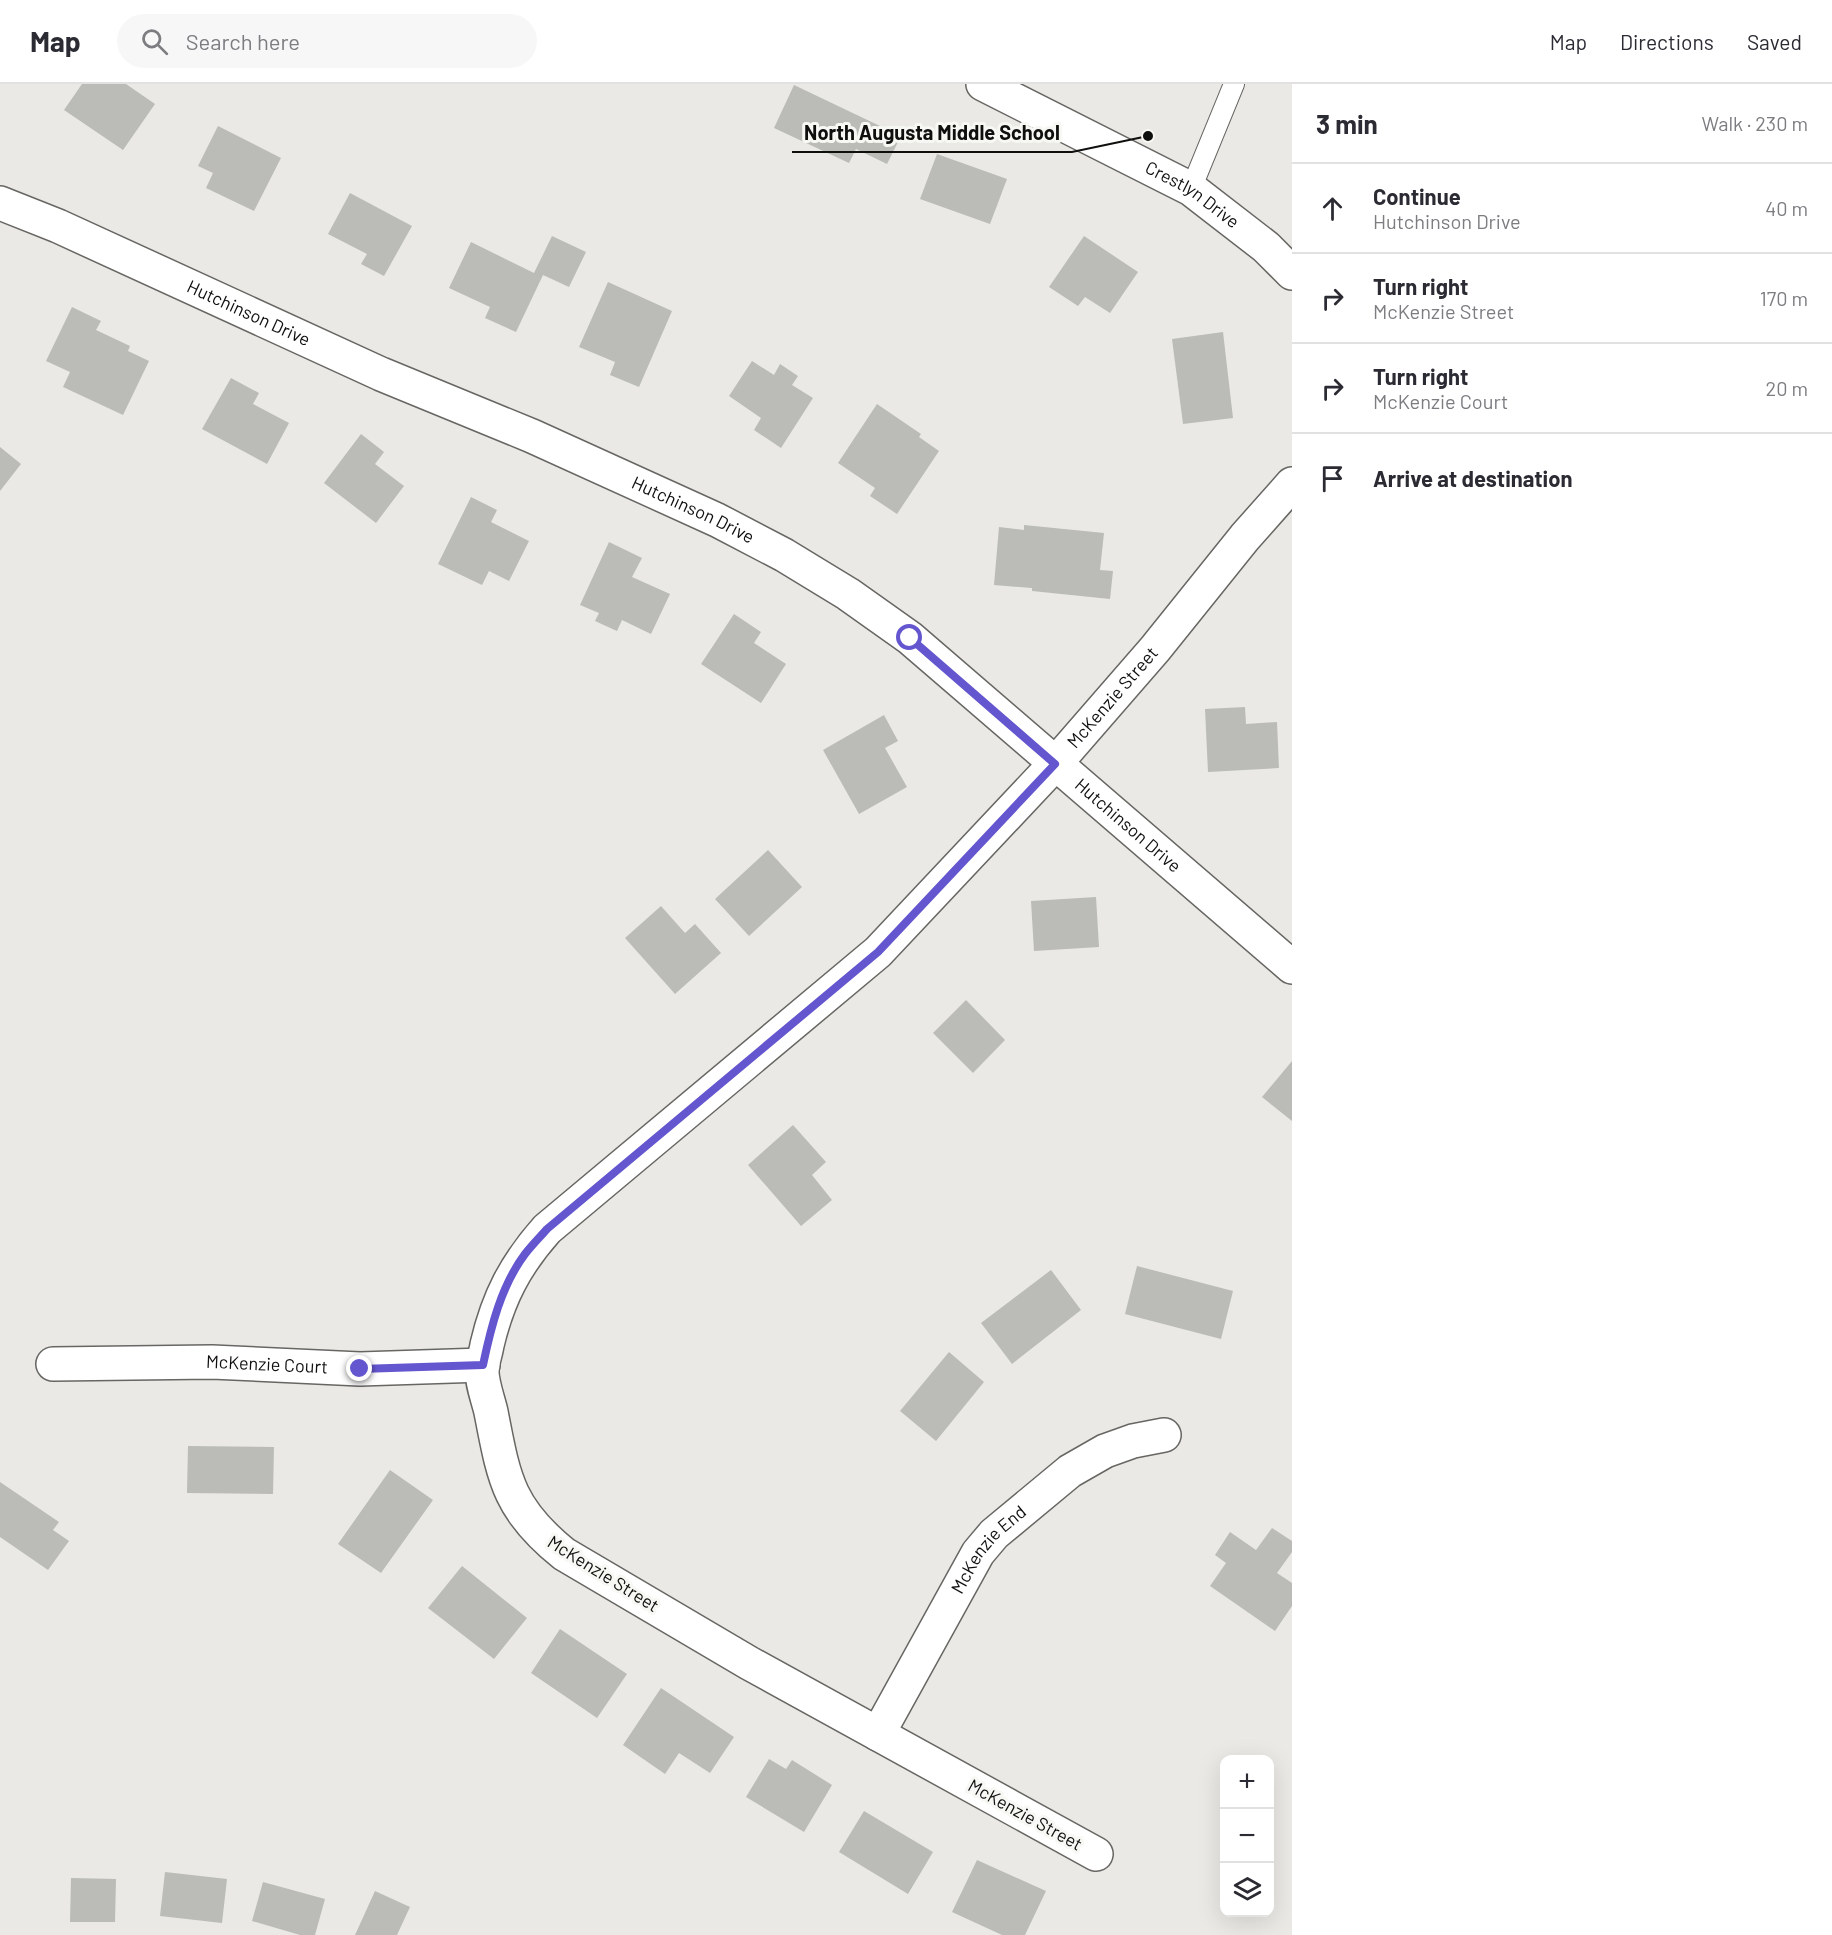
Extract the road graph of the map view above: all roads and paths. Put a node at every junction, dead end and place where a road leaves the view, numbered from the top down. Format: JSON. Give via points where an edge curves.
{"nodes":[{"id":1,"x":983,"y":84,"type":"edge"},
{"id":2,"x":1234,"y":84,"type":"edge"},
{"id":3,"x":1191,"y":189,"type":"junction"},
{"id":4,"x":3,"y":212,"type":"edge"},
{"id":5,"x":1292,"y":273,"type":"edge"},
{"id":6,"x":1292,"y":484,"type":"edge"},
{"id":7,"x":1055,"y":764,"type":"junction"},
{"id":8,"x":1292,"y":967,"type":"edge"},
{"id":9,"x":53,"y":1364,"type":"dead end"},
{"id":10,"x":483,"y":1365,"type":"junction"},
{"id":11,"x":1164,"y":1436,"type":"dead end"},
{"id":12,"x":878,"y":1734,"type":"junction"},
{"id":13,"x":1096,"y":1854,"type":"dead end"}],
"edges":[{"from":1,"to":3,"type":"street","name":"Crestlyn Drive"},
{"from":2,"to":3,"type":"lane"},
{"from":3,"to":5,"type":"street","name":"Crestlyn Drive","via":[[1266,247]]},
{"from":4,"to":7,"type":"street","name":"Hutchinson Drive","via":[[58,226],[381,374],[565,451],[784,555],[910,638]]},
{"from":6,"to":7,"type":"street","name":"McKenzie Street"},
{"from":7,"to":8,"type":"street","name":"Hutchinson Drive"},
{"from":7,"to":10,"type":"street","name":"McKenzie Street","via":[[878,952],[547,1229],[525,1254],[508,1283],[492,1322]]},
{"from":9,"to":10,"type":"street","name":"McKenzie Court","via":[[212,1362],[360,1369]]},
{"from":10,"to":12,"type":"street","name":"McKenzie Street","via":[[501,1466],[519,1507],[542,1536],[564,1554],[728,1651]]},
{"from":11,"to":12,"type":"street","name":"McKenzie End","via":[[1133,1441],[1079,1466],[994,1533],[978,1553]]},
{"from":12,"to":13,"type":"street","name":"McKenzie Street"}]}
